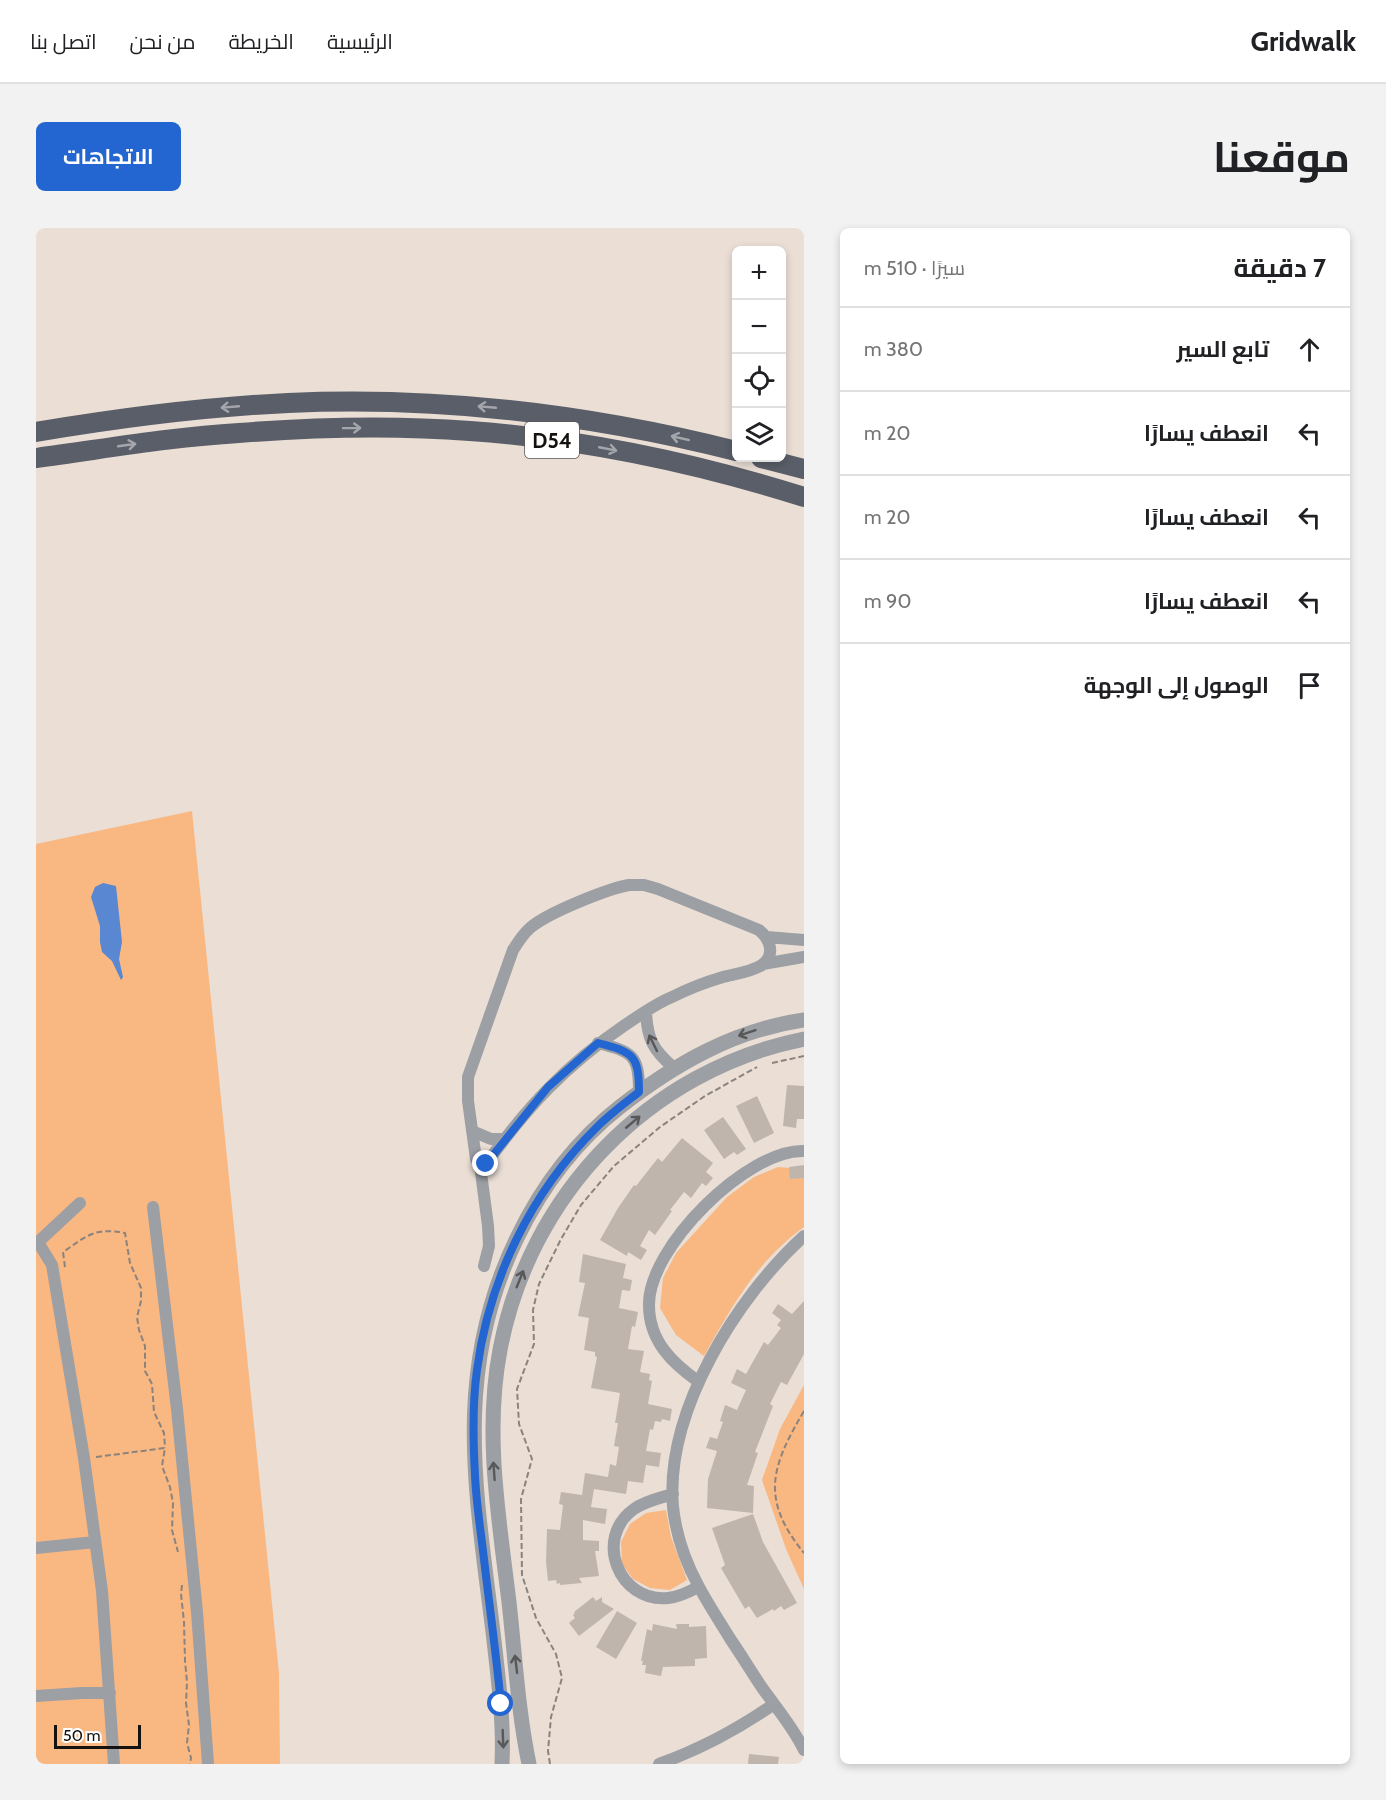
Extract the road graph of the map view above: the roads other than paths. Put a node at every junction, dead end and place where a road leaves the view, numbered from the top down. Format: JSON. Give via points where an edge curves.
{"nodes":[{"id":1,"x":36,"y":432,"type":"edge"},
{"id":2,"x":732,"y":450,"type":"edge"},
{"id":3,"x":36,"y":458,"type":"edge"},
{"id":4,"x":777,"y":462,"type":"edge"},
{"id":5,"x":804,"y":469,"type":"edge"},
{"id":6,"x":804,"y":496,"type":"edge"},
{"id":7,"x":767,"y":937,"type":"junction"},
{"id":8,"x":804,"y":940,"type":"edge"},
{"id":9,"x":804,"y":957,"type":"edge"},
{"id":10,"x":763,"y":964,"type":"junction"},
{"id":11,"x":646,"y":1011,"type":"junction"},
{"id":12,"x":804,"y":1020,"type":"edge"},
{"id":13,"x":804,"y":1040,"type":"edge"},
{"id":14,"x":598,"y":1043,"type":"junction"},
{"id":15,"x":674,"y":1068,"type":"junction"},
{"id":16,"x":639,"y":1092,"type":"junction"},
{"id":17,"x":472,"y":1131,"type":"junction"},
{"id":18,"x":504,"y":1139,"type":"junction"},
{"id":19,"x":804,"y":1150,"type":"edge"},
{"id":20,"x":480,"y":1165,"type":"junction"},
{"id":21,"x":80,"y":1203,"type":"dead end"},
{"id":22,"x":153,"y":1207,"type":"dead end"},
{"id":23,"x":804,"y":1236,"type":"edge"},
{"id":24,"x":37,"y":1243,"type":"edge"},
{"id":25,"x":484,"y":1266,"type":"dead end"},
{"id":26,"x":699,"y":1382,"type":"junction"},
{"id":27,"x":673,"y":1494,"type":"junction"},
{"id":28,"x":95,"y":1542,"type":"junction"},
{"id":29,"x":36,"y":1548,"type":"edge"},
{"id":30,"x":698,"y":1587,"type":"junction"},
{"id":31,"x":110,"y":1693,"type":"junction"},
{"id":32,"x":36,"y":1696,"type":"edge"},
{"id":33,"x":774,"y":1704,"type":"junction"},
{"id":34,"x":804,"y":1750,"type":"edge"},
{"id":35,"x":114,"y":1764,"type":"edge"},
{"id":36,"x":208,"y":1764,"type":"edge"},
{"id":37,"x":502,"y":1764,"type":"edge"},
{"id":38,"x":529,"y":1764,"type":"edge"},
{"id":39,"x":659,"y":1764,"type":"edge"}],
"edges":[{"from":2,"to":1,"type":"highway","number":"D54","one_way":true,"via":[[574,418],[414,403],[288,403],[177,412]]},
{"from":3,"to":6,"type":"highway","number":"D54","one_way":true,"via":[[181,438],[293,429],[430,429],[550,440],[642,456]]},
{"from":4,"to":5,"type":"highway"},
{"from":7,"to":8,"type":"street"},
{"from":7,"to":10,"type":"street","via":[[771,946]]},
{"from":7,"to":17,"type":"street","via":[[759,930],[644,885],[615,887],[544,919],[526,932],[513,950],[471,1066],[467,1089]]},
{"from":9,"to":10,"type":"street"},
{"from":10,"to":11,"type":"street","via":[[695,987]]},
{"from":11,"to":14,"type":"street"},
{"from":15,"to":11,"type":"street","one_way":true,"via":[[654,1047]]},
{"from":12,"to":15,"type":"street","one_way":true,"via":[[731,1039]]},
{"from":38,"to":13,"type":"street","one_way":true,"via":[[493,1447],[499,1351],[515,1293],[539,1238],[571,1187],[633,1121],[680,1088],[728,1062]]},
{"from":14,"to":16,"type":"street","via":[[618,1048],[634,1059]]},
{"from":14,"to":18,"type":"street","via":[[548,1087]]},
{"from":15,"to":16,"type":"street"},
{"from":16,"to":37,"type":"street","one_way":true,"via":[[597,1126],[539,1197],[506,1263],[481,1346],[474,1398],[475,1476],[501,1704]]},
{"from":17,"to":18,"type":"street"},
{"from":17,"to":20,"type":"street","via":[[476,1162]]},
{"from":18,"to":20,"type":"street","via":[[486,1164]]},
{"from":19,"to":26,"type":"street","via":[[782,1153],[726,1188],[691,1221],[656,1272],[649,1305],[654,1333],[668,1357]]},
{"from":20,"to":25,"type":"street","via":[[489,1226]]},
{"from":21,"to":24,"type":"street"},
{"from":22,"to":36,"type":"street","via":[[179,1421]]},
{"from":23,"to":26,"type":"street","via":[[746,1302]]},
{"from":24,"to":28,"type":"street","via":[[48,1256],[52,1269]]},
{"from":26,"to":27,"type":"street","via":[[678,1445]]},
{"from":27,"to":30,"type":"street","via":[[680,1542]]},
{"from":27,"to":30,"type":"street","via":[[645,1503],[624,1518],[614,1542],[617,1567],[623,1579],[643,1595],[669,1598]]},
{"from":28,"to":29,"type":"street"},
{"from":28,"to":31,"type":"street"},
{"from":30,"to":33,"type":"street"},
{"from":31,"to":32,"type":"street"},
{"from":31,"to":35,"type":"street"},
{"from":33,"to":34,"type":"street","via":[[792,1726]]},
{"from":33,"to":39,"type":"street","via":[[729,1734]]}]}
